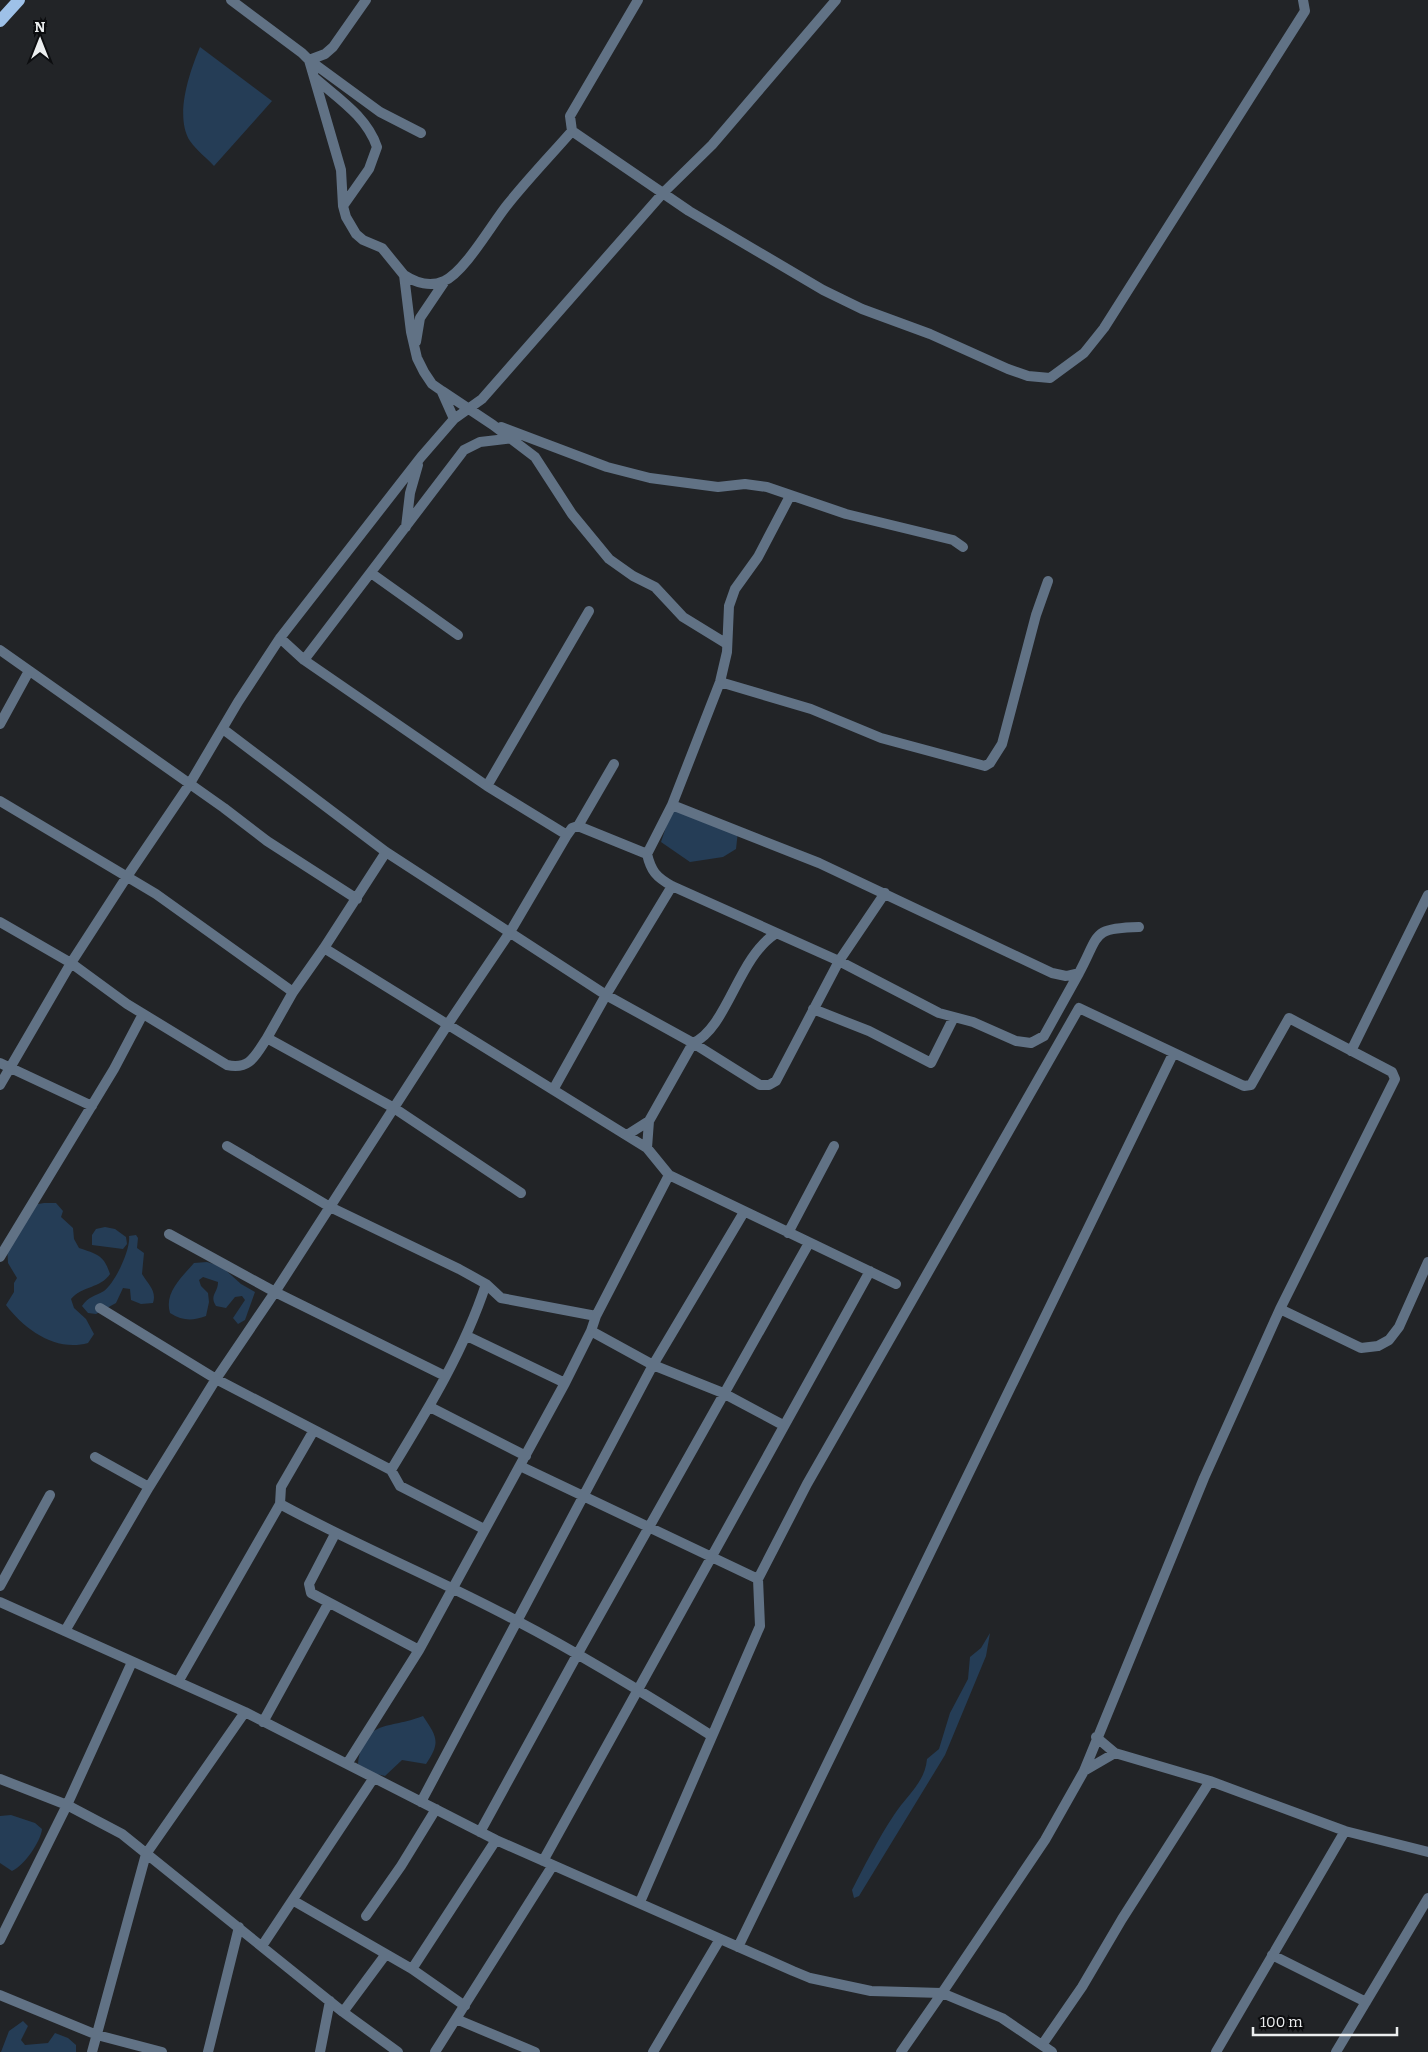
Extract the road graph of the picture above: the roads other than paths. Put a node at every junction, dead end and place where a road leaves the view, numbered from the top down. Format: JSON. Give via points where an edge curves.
{"nodes":[{"id":1,"x":19,"y":0,"type":"edge"},
{"id":2,"x":231,"y":0,"type":"edge"},
{"id":3,"x":366,"y":0,"type":"edge"},
{"id":4,"x":638,"y":0,"type":"edge"},
{"id":5,"x":836,"y":0,"type":"edge"},
{"id":6,"x":1303,"y":0,"type":"edge"},
{"id":7,"x":0,"y":21,"type":"edge"},
{"id":8,"x":309,"y":60,"type":"junction"},
{"id":9,"x":316,"y":79,"type":"junction"},
{"id":10,"x":572,"y":131,"type":"junction"},
{"id":11,"x":421,"y":133,"type":"dead end"},
{"id":12,"x":663,"y":193,"type":"junction"},
{"id":13,"x":343,"y":206,"type":"junction"},
{"id":14,"x":404,"y":275,"type":"junction"},
{"id":15,"x":445,"y":281,"type":"junction"},
{"id":16,"x":414,"y":347,"type":"junction"},
{"id":17,"x":442,"y":391,"type":"junction"},
{"id":18,"x":468,"y":408,"type":"junction"},
{"id":19,"x":454,"y":419,"type":"junction"},
{"id":20,"x":493,"y":424,"type":"junction"},
{"id":21,"x":529,"y":436,"type":"junction"},
{"id":22,"x":511,"y":438,"type":"junction"},
{"id":23,"x":421,"y":457,"type":"junction"},
{"id":24,"x":790,"y":496,"type":"junction"},
{"id":25,"x":406,"y":528,"type":"junction"},
{"id":26,"x":963,"y":547,"type":"dead end"},
{"id":27,"x":371,"y":574,"type":"junction"},
{"id":28,"x":1048,"y":581,"type":"dead end"},
{"id":29,"x":589,"y":611,"type":"dead end"},
{"id":30,"x":458,"y":635,"type":"dead end"},
{"id":31,"x":280,"y":638,"type":"junction"},
{"id":32,"x":727,"y":644,"type":"junction"},
{"id":33,"x":0,"y":650,"type":"edge"},
{"id":34,"x":304,"y":660,"type":"junction"},
{"id":35,"x":29,"y":672,"type":"junction"},
{"id":36,"x":720,"y":682,"type":"junction"},
{"id":37,"x":0,"y":724,"type":"edge"},
{"id":38,"x":223,"y":729,"type":"junction"},
{"id":39,"x":614,"y":764,"type":"dead end"},
{"id":40,"x":190,"y":785,"type":"junction"},
{"id":41,"x":487,"y":786,"type":"junction"},
{"id":42,"x":0,"y":801,"type":"edge"},
{"id":43,"x":672,"y":805,"type":"junction"},
{"id":44,"x":578,"y":826,"type":"junction"},
{"id":45,"x":567,"y":835,"type":"junction"},
{"id":46,"x":386,"y":852,"type":"junction"},
{"id":47,"x":646,"y":854,"type":"junction"},
{"id":48,"x":126,"y":878,"type":"junction"},
{"id":49,"x":672,"y":886,"type":"junction"},
{"id":50,"x":885,"y":893,"type":"junction"},
{"id":51,"x":357,"y":899,"type":"junction"},
{"id":52,"x":1427,"y":899,"type":"edge"},
{"id":53,"x":0,"y":922,"type":"edge"},
{"id":54,"x":1139,"y":927,"type":"dead end"},
{"id":55,"x":510,"y":932,"type":"junction"},
{"id":56,"x":775,"y":934,"type":"junction"},
{"id":57,"x":324,"y":948,"type":"junction"},
{"id":58,"x":839,"y":961,"type":"junction"},
{"id":59,"x":71,"y":964,"type":"junction"},
{"id":60,"x":1079,"y":973,"type":"junction"},
{"id":61,"x":293,"y":992,"type":"junction"},
{"id":62,"x":606,"y":995,"type":"junction"},
{"id":63,"x":1064,"y":999,"type":"junction"},
{"id":64,"x":1080,"y":1008,"type":"junction"},
{"id":65,"x":813,"y":1009,"type":"junction"},
{"id":66,"x":143,"y":1014,"type":"junction"},
{"id":67,"x":954,"y":1017,"type":"junction"},
{"id":68,"x":448,"y":1024,"type":"junction"},
{"id":69,"x":267,"y":1038,"type":"junction"},
{"id":70,"x":693,"y":1043,"type":"junction"},
{"id":71,"x":1351,"y":1051,"type":"junction"},
{"id":72,"x":1173,"y":1054,"type":"junction"},
{"id":73,"x":0,"y":1063,"type":"edge"},
{"id":74,"x":10,"y":1069,"type":"junction"},
{"id":75,"x":0,"y":1085,"type":"edge"},
{"id":76,"x":553,"y":1090,"type":"junction"},
{"id":77,"x":92,"y":1106,"type":"junction"},
{"id":78,"x":394,"y":1108,"type":"junction"},
{"id":79,"x":649,"y":1121,"type":"junction"},
{"id":80,"x":627,"y":1135,"type":"junction"},
{"id":81,"x":227,"y":1146,"type":"dead end"},
{"id":82,"x":834,"y":1146,"type":"dead end"},
{"id":83,"x":647,"y":1148,"type":"junction"},
{"id":84,"x":669,"y":1175,"type":"junction"},
{"id":85,"x":521,"y":1193,"type":"dead end"},
{"id":86,"x":330,"y":1207,"type":"junction"},
{"id":87,"x":744,"y":1212,"type":"junction"},
{"id":88,"x":788,"y":1233,"type":"junction"},
{"id":89,"x":169,"y":1234,"type":"dead end"},
{"id":90,"x":809,"y":1243,"type":"junction"},
{"id":91,"x":0,"y":1257,"type":"edge"},
{"id":92,"x":1428,"y":1262,"type":"edge"},
{"id":93,"x":870,"y":1271,"type":"junction"},
{"id":94,"x":486,"y":1284,"type":"junction"},
{"id":95,"x":896,"y":1284,"type":"dead end"},
{"id":96,"x":275,"y":1292,"type":"junction"},
{"id":97,"x":100,"y":1308,"type":"dead end"},
{"id":98,"x":1280,"y":1309,"type":"junction"},
{"id":99,"x":596,"y":1316,"type":"junction"},
{"id":100,"x":591,"y":1331,"type":"junction"},
{"id":101,"x":467,"y":1336,"type":"junction"},
{"id":102,"x":653,"y":1365,"type":"junction"},
{"id":103,"x":445,"y":1376,"type":"junction"},
{"id":104,"x":216,"y":1379,"type":"junction"},
{"id":105,"x":565,"y":1383,"type":"junction"},
{"id":106,"x":723,"y":1393,"type":"junction"},
{"id":107,"x":430,"y":1407,"type":"junction"},
{"id":108,"x":783,"y":1426,"type":"junction"},
{"id":109,"x":314,"y":1430,"type":"junction"},
{"id":110,"x":95,"y":1456,"type":"dead end"},
{"id":111,"x":526,"y":1456,"type":"junction"},
{"id":112,"x":520,"y":1466,"type":"junction"},
{"id":113,"x":391,"y":1470,"type":"junction"},
{"id":114,"x":149,"y":1487,"type":"junction"},
{"id":115,"x":50,"y":1495,"type":"dead end"},
{"id":116,"x":583,"y":1495,"type":"junction"},
{"id":117,"x":280,"y":1504,"type":"junction"},
{"id":118,"x":649,"y":1526,"type":"junction"},
{"id":119,"x":484,"y":1529,"type":"junction"},
{"id":120,"x":335,"y":1534,"type":"junction"},
{"id":121,"x":712,"y":1556,"type":"junction"},
{"id":122,"x":758,"y":1579,"type":"junction"},
{"id":123,"x":0,"y":1586,"type":"edge"},
{"id":124,"x":451,"y":1589,"type":"junction"},
{"id":125,"x":0,"y":1602,"type":"edge"},
{"id":126,"x":328,"y":1604,"type":"junction"},
{"id":127,"x":516,"y":1620,"type":"junction"},
{"id":128,"x":65,"y":1631,"type":"junction"},
{"id":129,"x":418,"y":1650,"type":"junction"},
{"id":130,"x":577,"y":1654,"type":"junction"},
{"id":131,"x":132,"y":1662,"type":"junction"},
{"id":132,"x":178,"y":1682,"type":"junction"},
{"id":133,"x":639,"y":1689,"type":"junction"},
{"id":134,"x":245,"y":1712,"type":"junction"},
{"id":135,"x":263,"y":1722,"type":"junction"},
{"id":136,"x":712,"y":1736,"type":"junction"},
{"id":137,"x":1096,"y":1736,"type":"junction"},
{"id":138,"x":1115,"y":1753,"type":"junction"},
{"id":139,"x":347,"y":1764,"type":"junction"},
{"id":140,"x":1084,"y":1771,"type":"junction"},
{"id":141,"x":0,"y":1779,"type":"edge"},
{"id":142,"x":373,"y":1779,"type":"junction"},
{"id":143,"x":1210,"y":1781,"type":"junction"},
{"id":144,"x":421,"y":1802,"type":"junction"},
{"id":145,"x":67,"y":1805,"type":"junction"},
{"id":146,"x":436,"y":1808,"type":"junction"},
{"id":147,"x":1345,"y":1830,"type":"junction"},
{"id":148,"x":480,"y":1832,"type":"junction"},
{"id":149,"x":496,"y":1840,"type":"junction"},
{"id":150,"x":1428,"y":1852,"type":"edge"},
{"id":151,"x":146,"y":1854,"type":"junction"},
{"id":152,"x":543,"y":1861,"type":"junction"},
{"id":153,"x":553,"y":1865,"type":"junction"},
{"id":154,"x":1428,"y":1898,"type":"edge"},
{"id":155,"x":294,"y":1901,"type":"junction"},
{"id":156,"x":640,"y":1902,"type":"junction"},
{"id":157,"x":366,"y":1916,"type":"dead end"},
{"id":158,"x":239,"y":1927,"type":"junction"},
{"id":159,"x":720,"y":1939,"type":"junction"},
{"id":160,"x":0,"y":1940,"type":"edge"},
{"id":161,"x":262,"y":1946,"type":"junction"},
{"id":162,"x":738,"y":1947,"type":"junction"},
{"id":163,"x":386,"y":1954,"type":"junction"},
{"id":164,"x":1272,"y":1955,"type":"junction"},
{"id":165,"x":412,"y":1970,"type":"junction"},
{"id":166,"x":942,"y":1993,"type":"junction"},
{"id":167,"x":0,"y":1995,"type":"edge"},
{"id":168,"x":330,"y":2002,"type":"junction"},
{"id":169,"x":1366,"y":2002,"type":"junction"},
{"id":170,"x":465,"y":2006,"type":"junction"},
{"id":171,"x":344,"y":2012,"type":"junction"},
{"id":172,"x":456,"y":2019,"type":"junction"},
{"id":173,"x":97,"y":2035,"type":"junction"},
{"id":174,"x":1047,"y":2050,"type":"edge"},
{"id":175,"x":92,"y":2052,"type":"edge"},
{"id":176,"x":162,"y":2052,"type":"edge"},
{"id":177,"x":208,"y":2052,"type":"edge"},
{"id":178,"x":320,"y":2052,"type":"edge"},
{"id":179,"x":398,"y":2052,"type":"edge"},
{"id":180,"x":435,"y":2052,"type":"edge"},
{"id":181,"x":535,"y":2052,"type":"edge"},
{"id":182,"x":653,"y":2052,"type":"edge"},
{"id":183,"x":901,"y":2052,"type":"edge"},
{"id":184,"x":1216,"y":2052,"type":"edge"},
{"id":185,"x":1336,"y":2052,"type":"edge"}],
"edges":[{"from":1,"to":7,"type":"main road"},
{"from":2,"to":8,"type":"street"},
{"from":3,"to":8,"type":"street","via":[[333,47]]},
{"from":4,"to":10,"type":"street","via":[[570,116]]},
{"from":5,"to":12,"type":"street","via":[[712,145]]},
{"from":6,"to":12,"type":"street","via":[[1305,11],[1104,328],[1084,352],[1050,378],[1021,374],[930,334],[862,309],[823,290]]},
{"from":8,"to":9,"type":"street"},
{"from":8,"to":11,"type":"street","via":[[380,112]]},
{"from":9,"to":13,"type":"street","via":[[341,170]]},
{"from":9,"to":13,"type":"street","via":[[355,113],[368,128],[377,147],[369,168]]},
{"from":10,"to":12,"type":"street"},
{"from":10,"to":15,"type":"street","via":[[508,204],[465,262]]},
{"from":12,"to":18,"type":"street","via":[[482,399]]},
{"from":13,"to":14,"type":"street","via":[[356,234],[382,248]]},
{"from":14,"to":15,"type":"street","via":[[414,282]]},
{"from":14,"to":16,"type":"street"},
{"from":15,"to":16,"type":"street","via":[[420,318]]},
{"from":16,"to":17,"type":"street","via":[[424,372]]},
{"from":17,"to":18,"type":"street"},
{"from":17,"to":19,"type":"street"},
{"from":18,"to":19,"type":"street"},
{"from":18,"to":20,"type":"street"},
{"from":19,"to":23,"type":"street"},
{"from":20,"to":21,"type":"street"},
{"from":20,"to":22,"type":"street"},
{"from":21,"to":22,"type":"street"},
{"from":21,"to":24,"type":"street","via":[[608,467],[650,478],[718,487],[745,484],[767,487]]},
{"from":22,"to":25,"type":"street","via":[[480,442],[464,450]]},
{"from":22,"to":32,"type":"street","via":[[535,457],[602,553],[633,576],[655,587],[683,617]]},
{"from":23,"to":25,"type":"street","via":[[411,486]]},
{"from":23,"to":31,"type":"street"},
{"from":24,"to":26,"type":"street","via":[[846,514],[953,540]]},
{"from":24,"to":32,"type":"street","via":[[758,557],[736,589],[729,606]]},
{"from":25,"to":27,"type":"street"},
{"from":27,"to":30,"type":"street"},
{"from":27,"to":34,"type":"street"},
{"from":28,"to":36,"type":"street","via":[[1002,744],[985,766],[881,738],[811,709]]},
{"from":29,"to":41,"type":"street"},
{"from":31,"to":34,"type":"street"},
{"from":31,"to":38,"type":"street"},
{"from":32,"to":36,"type":"street"},
{"from":33,"to":35,"type":"street"},
{"from":34,"to":41,"type":"street"},
{"from":35,"to":37,"type":"street"},
{"from":35,"to":40,"type":"street"},
{"from":36,"to":43,"type":"street"},
{"from":38,"to":40,"type":"street"},
{"from":38,"to":46,"type":"street"},
{"from":39,"to":44,"type":"street"},
{"from":40,"to":48,"type":"street"},
{"from":40,"to":51,"type":"street","via":[[259,836]]},
{"from":41,"to":45,"type":"street"},
{"from":42,"to":48,"type":"street"},
{"from":43,"to":47,"type":"street"},
{"from":43,"to":50,"type":"street","via":[[819,863]]},
{"from":44,"to":45,"type":"street"},
{"from":44,"to":47,"type":"street"},
{"from":45,"to":55,"type":"street"},
{"from":46,"to":51,"type":"street"},
{"from":46,"to":55,"type":"street"},
{"from":47,"to":49,"type":"street","via":[[655,876]]},
{"from":48,"to":59,"type":"street"},
{"from":48,"to":61,"type":"street","via":[[156,894]]},
{"from":49,"to":56,"type":"street"},
{"from":49,"to":62,"type":"street"},
{"from":50,"to":58,"type":"street"},
{"from":50,"to":60,"type":"street","via":[[1052,973],[1066,976]]},
{"from":51,"to":57,"type":"street"},
{"from":52,"to":71,"type":"street"},
{"from":53,"to":59,"type":"street"},
{"from":54,"to":60,"type":"street","via":[[1112,928],[1101,932]]},
{"from":55,"to":62,"type":"street"},
{"from":55,"to":68,"type":"street"},
{"from":56,"to":58,"type":"street"},
{"from":56,"to":70,"type":"street","via":[[758,947],[719,1016],[704,1037]]},
{"from":57,"to":61,"type":"street"},
{"from":57,"to":68,"type":"street"},
{"from":58,"to":65,"type":"street"},
{"from":58,"to":67,"type":"street","via":[[939,1014]]},
{"from":59,"to":66,"type":"street"},
{"from":59,"to":74,"type":"street"},
{"from":60,"to":63,"type":"street"},
{"from":61,"to":69,"type":"street"},
{"from":62,"to":70,"type":"street"},
{"from":62,"to":76,"type":"street"},
{"from":63,"to":64,"type":"street"},
{"from":63,"to":67,"type":"street","via":[[1044,1036],[1031,1043],[1016,1041]]},
{"from":64,"to":72,"type":"street"},
{"from":64,"to":122,"type":"street","via":[[812,1476]]},
{"from":65,"to":67,"type":"street","via":[[869,1031],[931,1063]]},
{"from":65,"to":70,"type":"street","via":[[776,1081],[769,1085],[760,1086]]},
{"from":66,"to":69,"type":"street","via":[[227,1065],[238,1067],[248,1064]]},
{"from":66,"to":77,"type":"street"},
{"from":68,"to":76,"type":"street"},
{"from":68,"to":78,"type":"street"},
{"from":69,"to":78,"type":"street"},
{"from":70,"to":79,"type":"street"},
{"from":71,"to":72,"type":"street","via":[[1289,1018],[1248,1086]]},
{"from":71,"to":98,"type":"street","via":[[1386,1067],[1394,1079]]},
{"from":72,"to":162,"type":"street"},
{"from":73,"to":74,"type":"street"},
{"from":74,"to":75,"type":"street"},
{"from":74,"to":77,"type":"street"},
{"from":76,"to":80,"type":"street"},
{"from":77,"to":91,"type":"street"},
{"from":78,"to":85,"type":"street"},
{"from":78,"to":86,"type":"street"},
{"from":79,"to":80,"type":"street"},
{"from":79,"to":83,"type":"street"},
{"from":80,"to":83,"type":"street"},
{"from":81,"to":86,"type":"street"},
{"from":82,"to":88,"type":"street"},
{"from":83,"to":84,"type":"street"},
{"from":84,"to":87,"type":"street"},
{"from":84,"to":99,"type":"street"},
{"from":86,"to":94,"type":"street"},
{"from":86,"to":96,"type":"street"},
{"from":87,"to":88,"type":"street"},
{"from":87,"to":102,"type":"street"},
{"from":88,"to":90,"type":"street"},
{"from":89,"to":96,"type":"street"},
{"from":90,"to":93,"type":"street"},
{"from":90,"to":106,"type":"street"},
{"from":92,"to":98,"type":"street","via":[[1399,1327],[1390,1340],[1378,1346],[1361,1348]]},
{"from":93,"to":95,"type":"street"},
{"from":93,"to":108,"type":"street"},
{"from":94,"to":99,"type":"street","via":[[501,1298]]},
{"from":94,"to":101,"type":"street"},
{"from":96,"to":103,"type":"street"},
{"from":96,"to":104,"type":"street"},
{"from":97,"to":104,"type":"street"},
{"from":98,"to":137,"type":"street","via":[[1204,1478],[1121,1683]]},
{"from":99,"to":100,"type":"street"},
{"from":100,"to":102,"type":"street"},
{"from":100,"to":105,"type":"street"},
{"from":101,"to":103,"type":"street"},
{"from":101,"to":105,"type":"street"},
{"from":102,"to":106,"type":"street"},
{"from":102,"to":116,"type":"street"},
{"from":103,"to":107,"type":"street"},
{"from":104,"to":109,"type":"street"},
{"from":104,"to":114,"type":"street"},
{"from":105,"to":111,"type":"street"},
{"from":106,"to":108,"type":"street"},
{"from":106,"to":118,"type":"street"},
{"from":107,"to":111,"type":"street"},
{"from":107,"to":113,"type":"street"},
{"from":108,"to":121,"type":"street"},
{"from":109,"to":113,"type":"street"},
{"from":109,"to":117,"type":"street","via":[[281,1487]]},
{"from":110,"to":114,"type":"street"},
{"from":111,"to":112,"type":"street"},
{"from":112,"to":116,"type":"street"},
{"from":112,"to":119,"type":"street"},
{"from":113,"to":119,"type":"street","via":[[400,1486]]},
{"from":114,"to":128,"type":"street"},
{"from":115,"to":123,"type":"street"},
{"from":116,"to":118,"type":"street"},
{"from":116,"to":127,"type":"street"},
{"from":117,"to":120,"type":"street"},
{"from":117,"to":132,"type":"street"},
{"from":118,"to":121,"type":"street"},
{"from":118,"to":130,"type":"street"},
{"from":119,"to":124,"type":"street"},
{"from":120,"to":124,"type":"street"},
{"from":120,"to":126,"type":"street","via":[[309,1584],[311,1593]]},
{"from":121,"to":122,"type":"street"},
{"from":121,"to":133,"type":"street"},
{"from":122,"to":136,"type":"street","via":[[760,1626]]},
{"from":124,"to":127,"type":"street"},
{"from":124,"to":129,"type":"street"},
{"from":125,"to":128,"type":"street"},
{"from":126,"to":129,"type":"street"},
{"from":126,"to":135,"type":"street"},
{"from":127,"to":130,"type":"street"},
{"from":127,"to":144,"type":"street"},
{"from":128,"to":131,"type":"street"},
{"from":129,"to":139,"type":"street"},
{"from":130,"to":133,"type":"street"},
{"from":130,"to":148,"type":"street"},
{"from":131,"to":132,"type":"street"},
{"from":131,"to":145,"type":"street"},
{"from":132,"to":134,"type":"street"},
{"from":133,"to":136,"type":"street"},
{"from":133,"to":152,"type":"street"},
{"from":134,"to":135,"type":"street"},
{"from":134,"to":151,"type":"street"},
{"from":135,"to":139,"type":"street"},
{"from":136,"to":156,"type":"street"},
{"from":137,"to":138,"type":"street"},
{"from":137,"to":140,"type":"street"},
{"from":138,"to":140,"type":"street"},
{"from":138,"to":143,"type":"street"},
{"from":139,"to":142,"type":"street"},
{"from":140,"to":166,"type":"street","via":[[1045,1840]]},
{"from":141,"to":145,"type":"street"},
{"from":142,"to":144,"type":"street"},
{"from":142,"to":155,"type":"street"},
{"from":143,"to":147,"type":"street"},
{"from":143,"to":174,"type":"street","via":[[1122,1919]]},
{"from":144,"to":146,"type":"street"},
{"from":145,"to":151,"type":"street","via":[[122,1834]]},
{"from":145,"to":160,"type":"street"},
{"from":146,"to":148,"type":"street"},
{"from":146,"to":157,"type":"street"},
{"from":147,"to":150,"type":"street"},
{"from":147,"to":164,"type":"street"},
{"from":148,"to":149,"type":"street"},
{"from":149,"to":152,"type":"street"},
{"from":149,"to":165,"type":"street"},
{"from":151,"to":158,"type":"street"},
{"from":151,"to":173,"type":"street"},
{"from":152,"to":153,"type":"street"},
{"from":153,"to":156,"type":"street"},
{"from":153,"to":170,"type":"street"},
{"from":154,"to":169,"type":"street"},
{"from":155,"to":161,"type":"street"},
{"from":155,"to":163,"type":"street"},
{"from":156,"to":159,"type":"street"},
{"from":158,"to":161,"type":"street"},
{"from":158,"to":177,"type":"street"},
{"from":159,"to":162,"type":"street"},
{"from":159,"to":182,"type":"street"},
{"from":161,"to":168,"type":"street"},
{"from":162,"to":166,"type":"street","via":[[810,1978],[871,1991]]},
{"from":163,"to":165,"type":"street"},
{"from":163,"to":171,"type":"street"},
{"from":164,"to":169,"type":"street"},
{"from":164,"to":184,"type":"street"},
{"from":165,"to":170,"type":"street"},
{"from":166,"to":174,"type":"street","via":[[1002,2018]]},
{"from":166,"to":183,"type":"street"},
{"from":167,"to":173,"type":"street"},
{"from":168,"to":171,"type":"street"},
{"from":168,"to":178,"type":"street"},
{"from":169,"to":185,"type":"street"},
{"from":170,"to":172,"type":"street"},
{"from":171,"to":179,"type":"street"},
{"from":172,"to":180,"type":"street"},
{"from":172,"to":181,"type":"street"},
{"from":173,"to":175,"type":"street"},
{"from":173,"to":176,"type":"street"}]}
